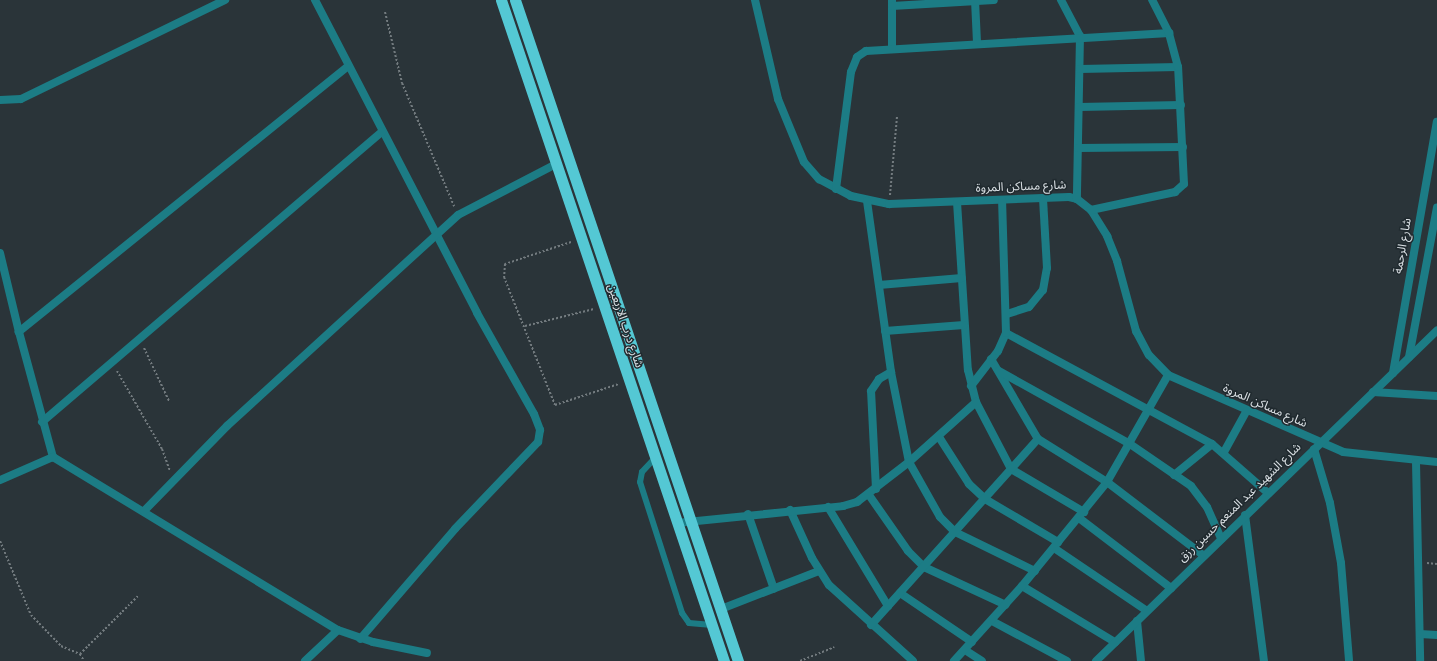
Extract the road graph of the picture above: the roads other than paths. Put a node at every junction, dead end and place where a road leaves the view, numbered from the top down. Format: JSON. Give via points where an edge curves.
{"nodes":[{"id":1,"x":225,"y":0,"type":"edge"},
{"id":2,"x":315,"y":0,"type":"edge"},
{"id":3,"x":501,"y":0,"type":"edge"},
{"id":4,"x":515,"y":0,"type":"edge"},
{"id":5,"x":755,"y":0,"type":"edge"},
{"id":6,"x":994,"y":0,"type":"edge"},
{"id":7,"x":1061,"y":0,"type":"edge"},
{"id":8,"x":1152,"y":0,"type":"edge"},
{"id":9,"x":975,"y":1,"type":"edge"},
{"id":10,"x":892,"y":3,"type":"edge"},
{"id":11,"x":1169,"y":33,"type":"junction"},
{"id":12,"x":1080,"y":36,"type":"junction"},
{"id":13,"x":977,"y":43,"type":"junction"},
{"id":14,"x":892,"y":48,"type":"junction"},
{"id":15,"x":348,"y":67,"type":"junction"},
{"id":16,"x":1178,"y":67,"type":"junction"},
{"id":17,"x":1080,"y":69,"type":"junction"},
{"id":18,"x":3,"y":101,"type":"edge"},
{"id":19,"x":1181,"y":105,"type":"junction"},
{"id":20,"x":1079,"y":107,"type":"junction"},
{"id":21,"x":0,"y":108,"type":"edge"},
{"id":22,"x":1437,"y":122,"type":"edge"},
{"id":23,"x":382,"y":132,"type":"junction"},
{"id":24,"x":1183,"y":147,"type":"junction"},
{"id":25,"x":1078,"y":148,"type":"junction"},
{"id":26,"x":556,"y":164,"type":"junction"},
{"id":27,"x":836,"y":189,"type":"junction"},
{"id":28,"x":1043,"y":198,"type":"junction"},
{"id":29,"x":1077,"y":199,"type":"junction"},
{"id":30,"x":1002,"y":200,"type":"junction"},
{"id":31,"x":867,"y":201,"type":"junction"},
{"id":32,"x":958,"y":202,"type":"junction"},
{"id":33,"x":1437,"y":208,"type":"edge"},
{"id":34,"x":1091,"y":210,"type":"junction"},
{"id":35,"x":437,"y":232,"type":"junction"},
{"id":36,"x":0,"y":253,"type":"edge"},
{"id":37,"x":962,"y":278,"type":"junction"},
{"id":38,"x":879,"y":285,"type":"junction"},
{"id":39,"x":1007,"y":314,"type":"junction"},
{"id":40,"x":964,"y":325,"type":"junction"},
{"id":41,"x":1437,"y":330,"type":"edge"},
{"id":42,"x":885,"y":331,"type":"junction"},
{"id":43,"x":19,"y":332,"type":"junction"},
{"id":44,"x":1006,"y":333,"type":"junction"},
{"id":45,"x":628,"y":340,"type":"junction"},
{"id":46,"x":616,"y":343,"type":"junction"},
{"id":47,"x":1409,"y":357,"type":"junction"},
{"id":48,"x":991,"y":359,"type":"junction"},
{"id":49,"x":999,"y":371,"type":"junction"},
{"id":50,"x":891,"y":372,"type":"junction"},
{"id":51,"x":1393,"y":373,"type":"junction"},
{"id":52,"x":1168,"y":375,"type":"junction"},
{"id":53,"x":971,"y":386,"type":"junction"},
{"id":54,"x":1373,"y":392,"type":"junction"},
{"id":55,"x":1437,"y":396,"type":"edge"},
{"id":56,"x":976,"y":402,"type":"junction"},
{"id":57,"x":1148,"y":410,"type":"junction"},
{"id":58,"x":1246,"y":412,"type":"junction"},
{"id":59,"x":42,"y":422,"type":"junction"},
{"id":60,"x":939,"y":437,"type":"junction"},
{"id":61,"x":1038,"y":439,"type":"junction"},
{"id":62,"x":1130,"y":444,"type":"junction"},
{"id":63,"x":1212,"y":444,"type":"junction"},
{"id":64,"x":1317,"y":446,"type":"junction"},
{"id":65,"x":1224,"y":452,"type":"junction"},
{"id":66,"x":53,"y":457,"type":"junction"},
{"id":67,"x":655,"y":458,"type":"junction"},
{"id":68,"x":909,"y":462,"type":"junction"},
{"id":69,"x":1416,"y":462,"type":"junction"},
{"id":70,"x":1437,"y":462,"type":"edge"},
{"id":71,"x":1011,"y":469,"type":"junction"},
{"id":72,"x":1174,"y":475,"type":"junction"},
{"id":73,"x":0,"y":480,"type":"edge"},
{"id":74,"x":1107,"y":482,"type":"junction"},
{"id":75,"x":876,"y":489,"type":"junction"},
{"id":76,"x":1268,"y":493,"type":"junction"},
{"id":77,"x":869,"y":495,"type":"junction"},
{"id":78,"x":985,"y":499,"type":"junction"},
{"id":79,"x":828,"y":507,"type":"junction"},
{"id":80,"x":790,"y":510,"type":"junction"},
{"id":81,"x":144,"y":511,"type":"junction"},
{"id":82,"x":748,"y":514,"type":"junction"},
{"id":83,"x":1081,"y":515,"type":"junction"},
{"id":84,"x":1245,"y":515,"type":"junction"},
{"id":85,"x":691,"y":521,"type":"junction"},
{"id":86,"x":677,"y":523,"type":"junction"},
{"id":87,"x":955,"y":532,"type":"junction"},
{"id":88,"x":1221,"y":539,"type":"junction"},
{"id":89,"x":1056,"y":545,"type":"junction"},
{"id":90,"x":1204,"y":556,"type":"junction"},
{"id":91,"x":924,"y":567,"type":"junction"},
{"id":92,"x":819,"y":571,"type":"junction"},
{"id":93,"x":1035,"y":571,"type":"junction"},
{"id":94,"x":1022,"y":586,"type":"junction"},
{"id":95,"x":774,"y":588,"type":"junction"},
{"id":96,"x":1171,"y":588,"type":"junction"},
{"id":97,"x":900,"y":593,"type":"junction"},
{"id":98,"x":1006,"y":605,"type":"junction"},
{"id":99,"x":888,"y":606,"type":"junction"},
{"id":100,"x":721,"y":609,"type":"junction"},
{"id":101,"x":1147,"y":611,"type":"junction"},
{"id":102,"x":992,"y":621,"type":"junction"},
{"id":103,"x":1137,"y":621,"type":"junction"},
{"id":104,"x":712,"y":625,"type":"junction"},
{"id":105,"x":871,"y":625,"type":"junction"},
{"id":106,"x":338,"y":630,"type":"junction"},
{"id":107,"x":1420,"y":634,"type":"junction"},
{"id":108,"x":1437,"y":635,"type":"edge"},
{"id":109,"x":360,"y":639,"type":"junction"},
{"id":110,"x":972,"y":642,"type":"junction"},
{"id":111,"x":1115,"y":642,"type":"junction"},
{"id":112,"x":964,"y":650,"type":"junction"},
{"id":113,"x":427,"y":653,"type":"dead end"},
{"id":114,"x":305,"y":661,"type":"edge"},
{"id":115,"x":724,"y":661,"type":"edge"},
{"id":116,"x":738,"y":661,"type":"edge"},
{"id":117,"x":913,"y":661,"type":"edge"},
{"id":118,"x":954,"y":661,"type":"edge"},
{"id":119,"x":982,"y":661,"type":"edge"},
{"id":120,"x":1067,"y":661,"type":"edge"},
{"id":121,"x":1096,"y":661,"type":"edge"},
{"id":122,"x":1141,"y":661,"type":"edge"},
{"id":123,"x":1264,"y":661,"type":"edge"},
{"id":124,"x":1349,"y":661,"type":"edge"},
{"id":125,"x":1420,"y":661,"type":"edge"}],
"edges":[{"from":1,"to":18,"type":"street","via":[[21,99]]},
{"from":2,"to":15,"type":"street"},
{"from":3,"to":26,"type":"highway","name":"شارع درب الاربعين"},
{"from":4,"to":45,"type":"highway","name":"شارع درب الاربعين"},
{"from":5,"to":27,"type":"street","name":"شارع مساكن المروة","via":[[769,70],[794,143],[804,162],[819,179]]},
{"from":6,"to":9,"type":"street"},
{"from":7,"to":12,"type":"street"},
{"from":8,"to":11,"type":"street"},
{"from":9,"to":10,"type":"street"},
{"from":9,"to":13,"type":"street"},
{"from":10,"to":14,"type":"street"},
{"from":11,"to":12,"type":"street"},
{"from":11,"to":16,"type":"street"},
{"from":12,"to":13,"type":"street"},
{"from":12,"to":17,"type":"street"},
{"from":13,"to":14,"type":"street"},
{"from":14,"to":27,"type":"street","via":[[866,51],[854,62]]},
{"from":15,"to":23,"type":"street"},
{"from":15,"to":43,"type":"street"},
{"from":16,"to":17,"type":"street"},
{"from":16,"to":19,"type":"street"},
{"from":17,"to":20,"type":"street"},
{"from":18,"to":21,"type":"street"},
{"from":19,"to":20,"type":"street"},
{"from":19,"to":24,"type":"street"},
{"from":20,"to":25,"type":"street"},
{"from":22,"to":51,"type":"street","name":"شارع الرحمة"},
{"from":23,"to":35,"type":"street"},
{"from":23,"to":59,"type":"street"},
{"from":24,"to":25,"type":"street"},
{"from":24,"to":34,"type":"street","via":[[1185,178],[1180,189]]},
{"from":25,"to":29,"type":"street"},
{"from":26,"to":35,"type":"street","via":[[458,214]]},
{"from":26,"to":46,"type":"highway","name":"شارع درب الاربعين"},
{"from":27,"to":31,"type":"street","name":"شارع مساكن المروة"},
{"from":28,"to":29,"type":"street","name":"شارع مساكن المروة"},
{"from":28,"to":30,"type":"street","name":"شارع مساكن المروة"},
{"from":28,"to":39,"type":"street","via":[[1045,285],[1029,307]]},
{"from":29,"to":34,"type":"street","name":"شارع مساكن المروة"},
{"from":30,"to":32,"type":"street","name":"شارع مساكن المروة"},
{"from":30,"to":39,"type":"street"},
{"from":31,"to":32,"type":"street","name":"شارع مساكن المروة","via":[[889,204]]},
{"from":31,"to":38,"type":"street"},
{"from":32,"to":37,"type":"street"},
{"from":33,"to":47,"type":"street"},
{"from":34,"to":52,"type":"street","name":"شارع مساكن المروة","via":[[1117,261],[1136,332],[1150,355]]},
{"from":35,"to":81,"type":"street"},
{"from":35,"to":109,"type":"street","via":[[534,414],[540,437]]},
{"from":36,"to":43,"type":"street"},
{"from":37,"to":38,"type":"street"},
{"from":37,"to":40,"type":"street"},
{"from":38,"to":42,"type":"street"},
{"from":39,"to":44,"type":"street"},
{"from":40,"to":42,"type":"street"},
{"from":40,"to":53,"type":"street"},
{"from":41,"to":47,"type":"street","name":"شارع الشهيد عبد المنعم حسين رزق"},
{"from":42,"to":50,"type":"street"},
{"from":43,"to":59,"type":"street"},
{"from":44,"to":48,"type":"street"},
{"from":44,"to":57,"type":"street"},
{"from":45,"to":46,"type":"highway"},
{"from":45,"to":85,"type":"highway","name":"شارع درب الاربعين"},
{"from":46,"to":67,"type":"highway","name":"شارع درب الاربعين"},
{"from":47,"to":51,"type":"street","name":"شارع الشهيد عبد المنعم حسين رزق"},
{"from":48,"to":49,"type":"street"},
{"from":48,"to":53,"type":"street"},
{"from":49,"to":61,"type":"street"},
{"from":49,"to":62,"type":"street"},
{"from":50,"to":68,"type":"street"},
{"from":50,"to":75,"type":"street","via":[[879,379],[871,391]]},
{"from":51,"to":54,"type":"street","name":"شارع الشهيد عبد المنعم حسين رزق"},
{"from":52,"to":57,"type":"street"},
{"from":52,"to":58,"type":"street","name":"شارع مساكن المروة"},
{"from":53,"to":56,"type":"street"},
{"from":54,"to":55,"type":"street"},
{"from":54,"to":64,"type":"street","name":"شارع الشهيد عبد المنعم حسين رزق"},
{"from":56,"to":60,"type":"street"},
{"from":56,"to":71,"type":"street"},
{"from":57,"to":62,"type":"street"},
{"from":57,"to":63,"type":"street"},
{"from":58,"to":64,"type":"street","name":"شارع مساكن المروة"},
{"from":58,"to":65,"type":"street"},
{"from":59,"to":66,"type":"street"},
{"from":60,"to":68,"type":"street"},
{"from":60,"to":78,"type":"street","via":[[970,484]]},
{"from":61,"to":71,"type":"street"},
{"from":61,"to":74,"type":"street"},
{"from":62,"to":72,"type":"street"},
{"from":62,"to":74,"type":"street"},
{"from":63,"to":65,"type":"street"},
{"from":63,"to":72,"type":"street"},
{"from":64,"to":69,"type":"street","name":"شارع مساكن المروة"},
{"from":64,"to":76,"type":"street","name":"شارع الشهيد عبد المنعم حسين رزق"},
{"from":64,"to":124,"type":"street","via":[[1341,563]]},
{"from":65,"to":76,"type":"street"},
{"from":66,"to":73,"type":"street"},
{"from":66,"to":81,"type":"street"},
{"from":67,"to":86,"type":"highway","name":"شارع درب الاربعين"},
{"from":67,"to":104,"type":"lane","via":[[642,472],[640,482],[682,613],[690,623]]},
{"from":68,"to":75,"type":"street"},
{"from":68,"to":87,"type":"street","via":[[940,517]]},
{"from":69,"to":70,"type":"street","name":"شارع مساكن المروة"},
{"from":69,"to":107,"type":"street"},
{"from":71,"to":78,"type":"street"},
{"from":71,"to":83,"type":"street"},
{"from":72,"to":88,"type":"street","via":[[1198,493]]},
{"from":74,"to":83,"type":"street"},
{"from":74,"to":90,"type":"street"},
{"from":75,"to":77,"type":"street"},
{"from":76,"to":84,"type":"street","name":"شارع الشهيد عبد المنعم حسين رزق"},
{"from":77,"to":79,"type":"street","via":[[843,506]]},
{"from":77,"to":91,"type":"street","via":[[908,551]]},
{"from":78,"to":87,"type":"street"},
{"from":78,"to":89,"type":"street"},
{"from":79,"to":80,"type":"street"},
{"from":79,"to":99,"type":"street"},
{"from":80,"to":82,"type":"street"},
{"from":80,"to":92,"type":"street"},
{"from":81,"to":106,"type":"street"},
{"from":82,"to":85,"type":"street"},
{"from":82,"to":95,"type":"street"},
{"from":83,"to":89,"type":"street"},
{"from":83,"to":96,"type":"street"},
{"from":84,"to":88,"type":"street","name":"شارع الشهيد عبد المنعم حسين رزق"},
{"from":84,"to":123,"type":"street"},
{"from":85,"to":86,"type":"street"},
{"from":85,"to":100,"type":"highway","name":"شارع درب الاربعين"},
{"from":86,"to":104,"type":"highway","name":"شارع درب الاربعين"},
{"from":87,"to":91,"type":"street"},
{"from":87,"to":93,"type":"street"},
{"from":88,"to":90,"type":"street","name":"شارع الشهيد عبد المنعم حسين رزق"},
{"from":89,"to":93,"type":"street"},
{"from":89,"to":101,"type":"street"},
{"from":90,"to":96,"type":"street","name":"شارع الشهيد عبد المنعم حسين رزق"},
{"from":91,"to":97,"type":"street"},
{"from":91,"to":98,"type":"street"},
{"from":92,"to":95,"type":"street"},
{"from":92,"to":105,"type":"street","via":[[840,597]]},
{"from":93,"to":94,"type":"street"},
{"from":94,"to":98,"type":"street"},
{"from":94,"to":111,"type":"street"},
{"from":95,"to":100,"type":"street"},
{"from":96,"to":101,"type":"street","name":"شارع الشهيد عبد المنعم حسين رزق"},
{"from":97,"to":99,"type":"street"},
{"from":97,"to":110,"type":"street"},
{"from":98,"to":102,"type":"street"},
{"from":99,"to":105,"type":"street"},
{"from":100,"to":116,"type":"highway","name":"شارع درب الاربعين"},
{"from":101,"to":103,"type":"street","name":"شارع الشهيد عبد المنعم حسين رزق"},
{"from":102,"to":110,"type":"street"},
{"from":102,"to":120,"type":"street"},
{"from":103,"to":111,"type":"street","name":"شارع الشهيد عبد المنعم حسين رزق"},
{"from":103,"to":122,"type":"street"},
{"from":104,"to":115,"type":"highway","name":"شارع درب الاربعين"},
{"from":105,"to":117,"type":"street"},
{"from":106,"to":109,"type":"street"},
{"from":106,"to":114,"type":"street"},
{"from":107,"to":108,"type":"street"},
{"from":107,"to":125,"type":"street"},
{"from":109,"to":113,"type":"street"},
{"from":110,"to":112,"type":"street"},
{"from":111,"to":121,"type":"street","name":"شارع الشهيد عبد المنعم حسين رزق"},
{"from":112,"to":118,"type":"street"},
{"from":112,"to":119,"type":"street"}]}
